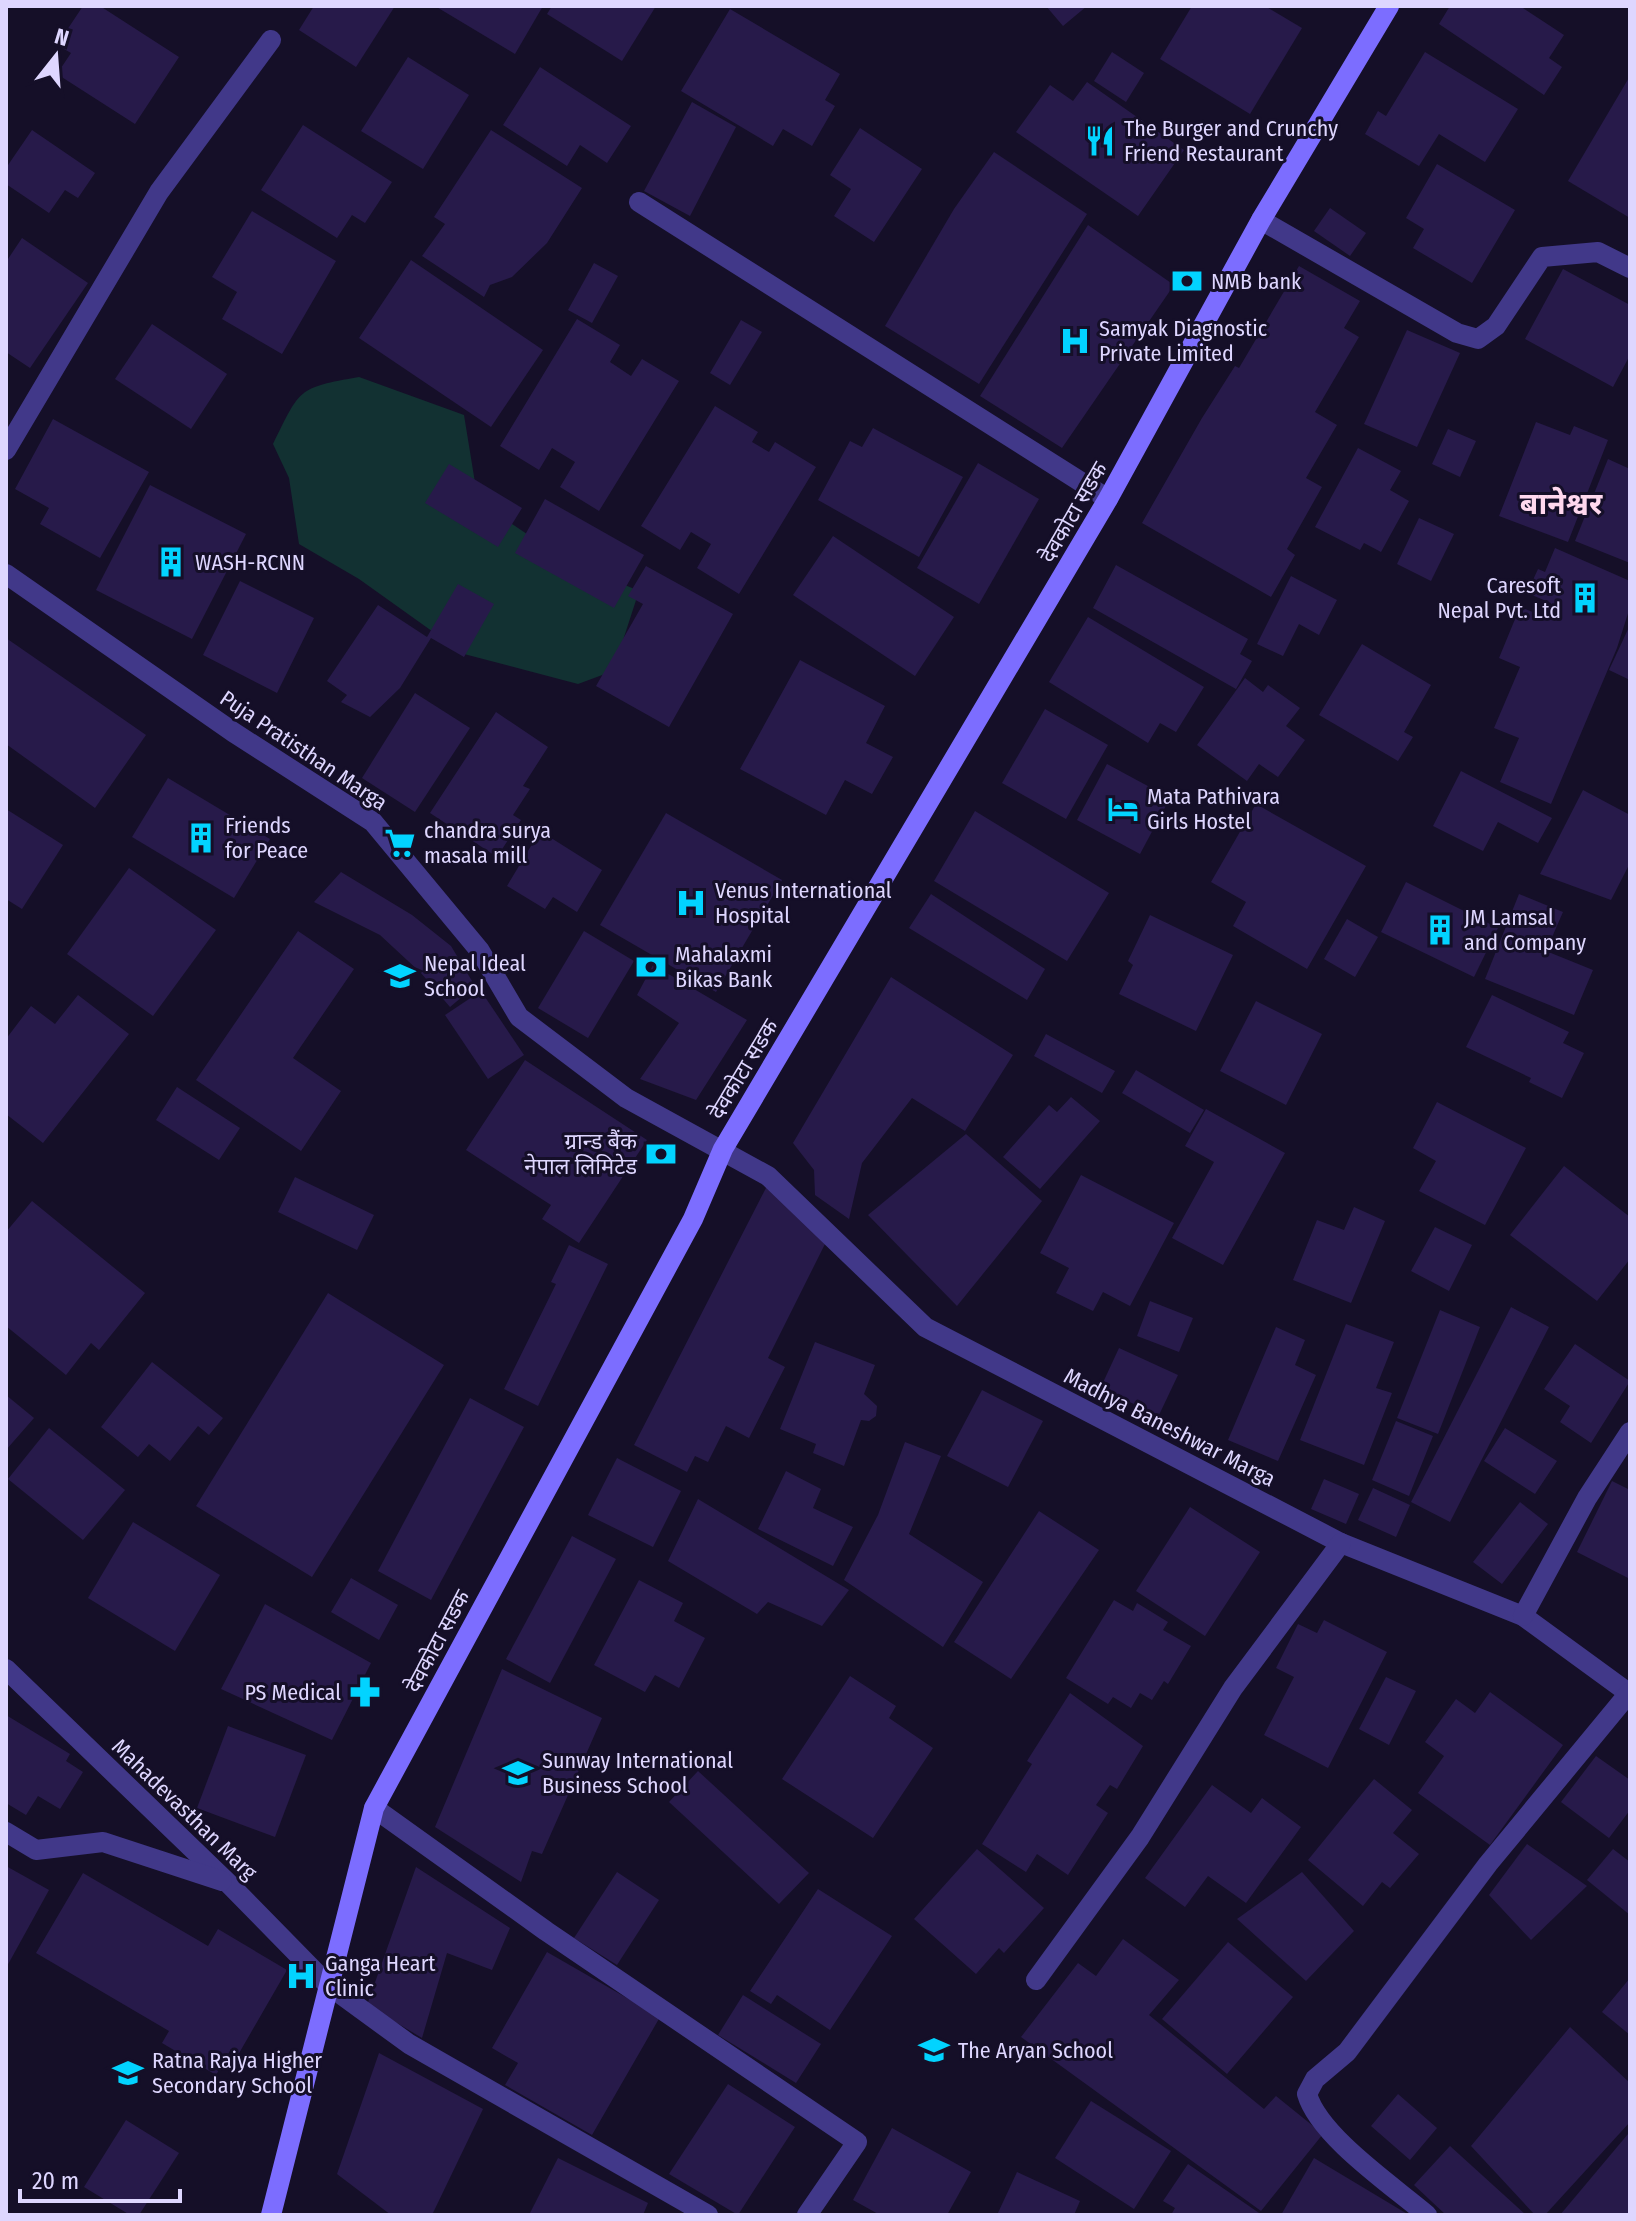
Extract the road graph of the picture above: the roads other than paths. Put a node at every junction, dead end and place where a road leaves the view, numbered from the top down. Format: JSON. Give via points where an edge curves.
{"nodes":[{"id":1,"x":1389,"y":6,"type":"edge"},
{"id":2,"x":271,"y":40,"type":"dead end"},
{"id":3,"x":639,"y":202,"type":"dead end"},
{"id":4,"x":1261,"y":220,"type":"junction"},
{"id":5,"x":1630,"y":268,"type":"edge"},
{"id":6,"x":6,"y":450,"type":"edge"},
{"id":7,"x":1108,"y":499,"type":"junction"},
{"id":8,"x":6,"y":574,"type":"edge"},
{"id":9,"x":723,"y":1149,"type":"junction"},
{"id":10,"x":1630,"y":1432,"type":"edge"},
{"id":11,"x":1341,"y":1543,"type":"junction"},
{"id":12,"x":1523,"y":1616,"type":"junction"},
{"id":13,"x":6,"y":1669,"type":"edge"},
{"id":14,"x":1629,"y":1693,"type":"edge"},
{"id":15,"x":374,"y":1808,"type":"junction"},
{"id":16,"x":6,"y":1832,"type":"edge"},
{"id":17,"x":228,"y":1883,"type":"junction"},
{"id":18,"x":1036,"y":1980,"type":"dead end"},
{"id":19,"x":328,"y":1985,"type":"junction"},
{"id":20,"x":271,"y":2215,"type":"edge"},
{"id":21,"x":708,"y":2215,"type":"edge"},
{"id":22,"x":807,"y":2215,"type":"edge"},
{"id":23,"x":1427,"y":2215,"type":"edge"}],
"edges":[{"from":1,"to":4,"type":"main road","name":"देवकोटा सडक"},
{"from":2,"to":6,"type":"street","via":[[159,192]]},
{"from":3,"to":7,"type":"street"},
{"from":4,"to":5,"type":"street","via":[[1457,333],[1478,339],[1496,326],[1542,257],[1598,252]]},
{"from":4,"to":7,"type":"main road","name":"देवकोटा सडक"},
{"from":7,"to":9,"type":"main road","name":"देवकोटा सडक"},
{"from":8,"to":9,"type":"street","name":"Puja Pratisthan Marga","via":[[373,822],[480,951],[519,1017],[626,1098]]},
{"from":9,"to":11,"type":"street","name":"Madhya Baneshwar Marga","via":[[768,1176],[925,1327]]},
{"from":9,"to":15,"type":"main road","name":"देवकोटा सडक","via":[[693,1219]]},
{"from":10,"to":12,"type":"street"},
{"from":11,"to":12,"type":"street","name":"Madhya Baneshwar Marga"},
{"from":11,"to":18,"type":"street","via":[[1233,1688],[1140,1837]]},
{"from":12,"to":14,"type":"street","name":"Madhya Baneshwar Marga"},
{"from":13,"to":17,"type":"street","name":"Mahadevasthan Marg"},
{"from":14,"to":23,"type":"street","via":[[1488,1864],[1347,2052],[1315,2079],[1307,2094],[1338,2139]]},
{"from":15,"to":19,"type":"main road","name":"देवकोटा सडक"},
{"from":15,"to":22,"type":"street","via":[[857,2142]]},
{"from":16,"to":17,"type":"street","via":[[36,1850],[103,1842]]},
{"from":17,"to":19,"type":"street","name":"Mahadevasthan Marg"},
{"from":19,"to":20,"type":"main road","name":"देवकोटा सडक"},
{"from":19,"to":21,"type":"street","name":"Mahadevasthan Marg","via":[[409,2044]]}]}
